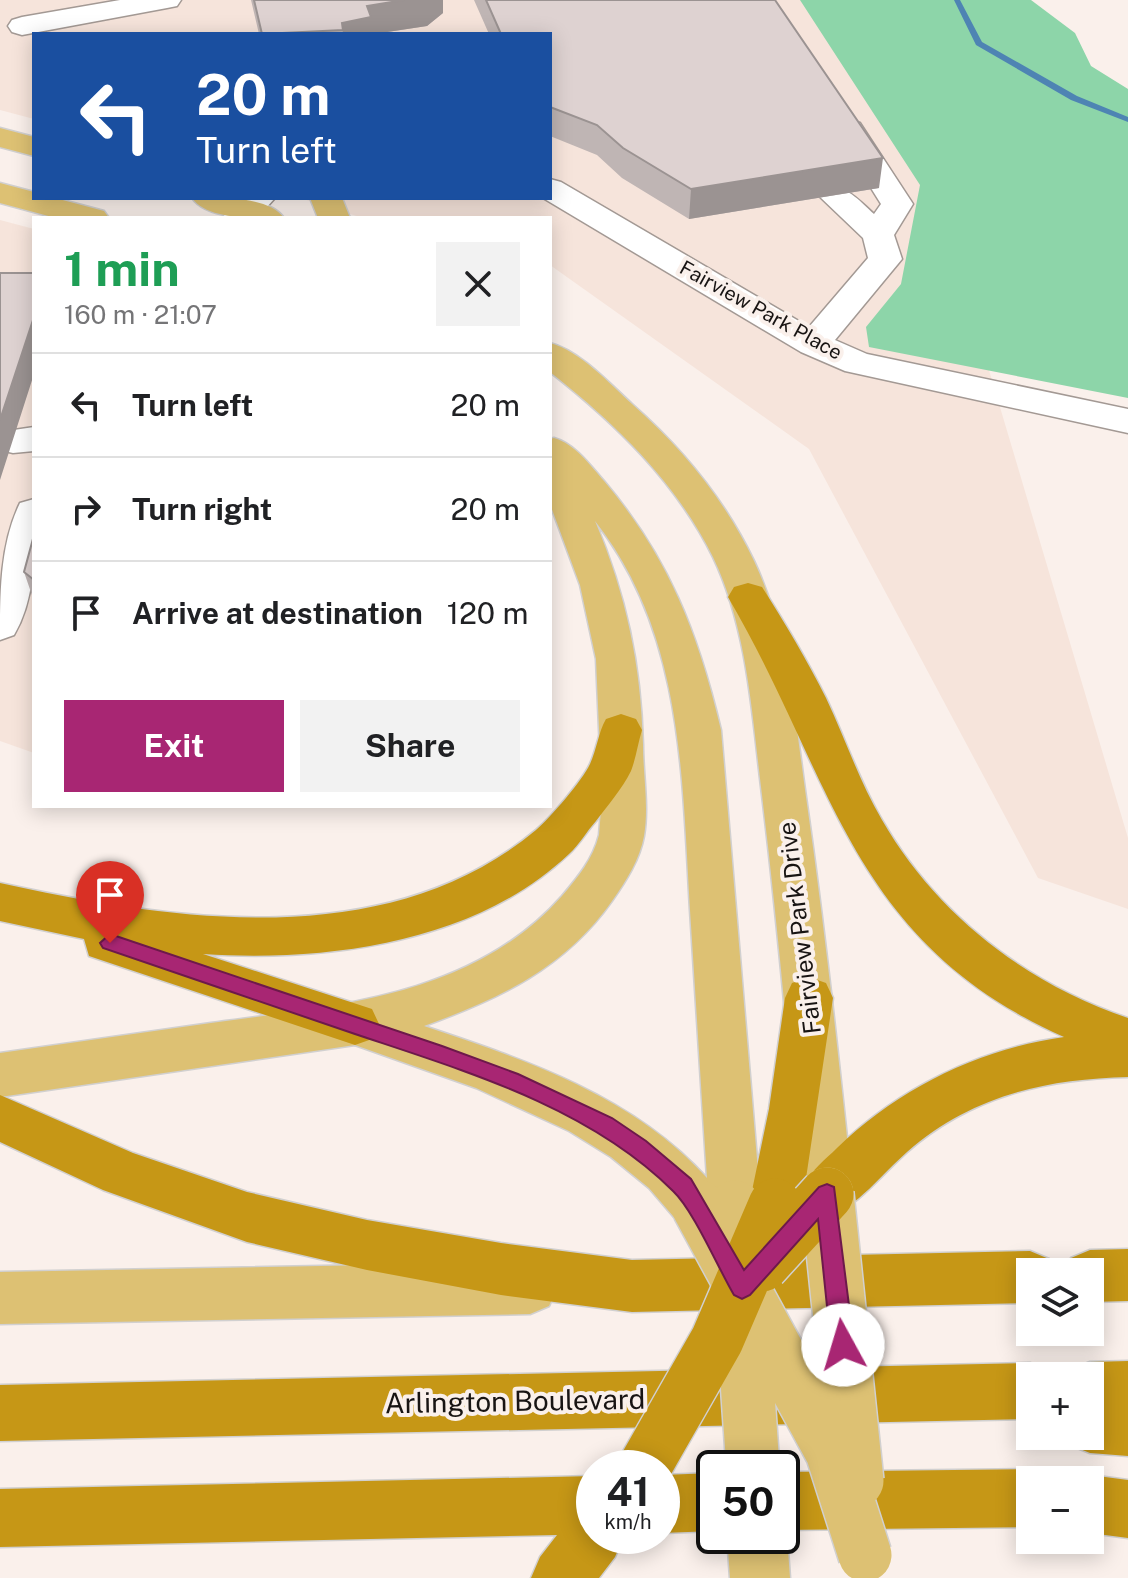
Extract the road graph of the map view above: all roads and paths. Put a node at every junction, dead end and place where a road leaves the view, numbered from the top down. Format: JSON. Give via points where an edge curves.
{"nodes":[{"id":1,"x":167,"y":0,"type":"edge"},
{"id":2,"x":0,"y":4,"type":"edge"},
{"id":3,"x":32,"y":32,"type":"edge"},
{"id":4,"x":28,"y":33,"type":"edge"},
{"id":5,"x":831,"y":102,"type":"edge"},
{"id":6,"x":0,"y":137,"type":"edge"},
{"id":7,"x":32,"y":146,"type":"edge"},
{"id":8,"x":552,"y":190,"type":"edge"},
{"id":9,"x":0,"y":193,"type":"edge"},
{"id":10,"x":835,"y":196,"type":"edge"},
{"id":11,"x":215,"y":200,"type":"edge"},
{"id":12,"x":253,"y":211,"type":"edge"},
{"id":13,"x":86,"y":216,"type":"edge"},
{"id":14,"x":878,"y":235,"type":"junction"},
{"id":15,"x":813,"y":344,"type":"junction"},
{"id":16,"x":552,"y":356,"type":"edge"},
{"id":17,"x":1128,"y":421,"type":"edge"},
{"id":18,"x":552,"y":447,"type":"edge"},
{"id":19,"x":552,"y":463,"type":"edge"},
{"id":20,"x":32,"y":519,"type":"edge"},
{"id":21,"x":748,"y":597,"type":"junction"},
{"id":22,"x":0,"y":625,"type":"edge"},
{"id":23,"x":621,"y":730,"type":"junction"},
{"id":24,"x":0,"y":904,"type":"edge"},
{"id":25,"x":809,"y":998,"type":"joint"},
{"id":26,"x":355,"y":1024,"type":"junction"},
{"id":27,"x":1128,"y":1039,"type":"edge"},
{"id":28,"x":1128,"y":1055,"type":"edge"},
{"id":29,"x":18,"y":1073,"type":"edge"},
{"id":30,"x":0,"y":1118,"type":"edge"},
{"id":31,"x":759,"y":1203,"type":"junction"},
{"id":32,"x":1128,"y":1275,"type":"edge"},
{"id":33,"x":1104,"y":1276,"type":"edge"},
{"id":34,"x":1016,"y":1277,"type":"edge"},
{"id":35,"x":632,"y":1286,"type":"junction"},
{"id":36,"x":742,"y":1288,"type":"junction"},
{"id":37,"x":0,"y":1298,"type":"edge"},
{"id":38,"x":1128,"y":1389,"type":"edge"},
{"id":39,"x":1104,"y":1390,"type":"edge"},
{"id":40,"x":1016,"y":1391,"type":"edge"},
{"id":41,"x":917,"y":1394,"type":"junction"},
{"id":42,"x":1016,"y":1412,"type":"edge"},
{"id":43,"x":0,"y":1413,"type":"edge"},
{"id":44,"x":1104,"y":1426,"type":"edge"},
{"id":45,"x":1128,"y":1427,"type":"edge"},
{"id":46,"x":656,"y":1450,"type":"edge"},
{"id":47,"x":752,"y":1450,"type":"edge"},
{"id":48,"x":1016,"y":1498,"type":"edge"},
{"id":49,"x":800,"y":1501,"type":"edge"},
{"id":50,"x":576,"y":1505,"type":"edge"},
{"id":51,"x":1104,"y":1506,"type":"edge"},
{"id":52,"x":1128,"y":1509,"type":"edge"},
{"id":53,"x":0,"y":1518,"type":"edge"},
{"id":54,"x":866,"y":1566,"type":"edge"}],
"edges":[{"from":1,"to":3,"type":"street"},
{"from":2,"to":4,"type":"street"},
{"from":5,"to":14,"type":"street","via":[[897,204]]},
{"from":6,"to":7,"type":"main road"},
{"from":8,"to":15,"type":"street","name":"Fairview Park Place"},
{"from":9,"to":13,"type":"main road"},
{"from":10,"to":14,"type":"street"},
{"from":11,"to":12,"type":"main road"},
{"from":14,"to":15,"type":"street","via":[[885,259]]},
{"from":15,"to":17,"type":"street","name":"Fairview Park Place","via":[[857,363]]},
{"from":16,"to":21,"type":"main road","name":"Fairview Park Drive","via":[[638,429],[689,488],[734,559]]},
{"from":18,"to":31,"type":"main road","via":[[597,493],[640,552],[666,601],[686,662],[700,730]]},
{"from":19,"to":23,"type":"main road","via":[[605,600]]},
{"from":20,"to":22,"type":"street"},
{"from":21,"to":25,"type":"main road","name":"Fairview Park Drive","via":[[778,749]]},
{"from":21,"to":27,"type":"highway","via":[[811,712],[845,793],[919,909],[998,979],[1053,1011]]},
{"from":23,"to":24,"type":"highway","via":[[607,774],[574,819],[533,859],[498,886],[420,917],[292,935],[202,934],[112,926]]},
{"from":23,"to":26,"type":"main road","via":[[620,845],[575,916],[533,955],[498,976],[456,996]]},
{"from":24,"to":26,"type":"highway"},
{"from":25,"to":31,"type":"highway","via":[[794,1109]]},
{"from":26,"to":29,"type":"main road"},
{"from":26,"to":31,"type":"main road","via":[[511,1081],[605,1125],[665,1168]]},
{"from":28,"to":31,"type":"highway","via":[[1025,1064],[975,1079],[868,1150]]},
{"from":30,"to":35,"type":"highway","via":[[121,1173],[247,1217],[367,1245]]},
{"from":31,"to":36,"type":"main road","bridge":true},
{"from":31,"to":36,"type":"highway","bridge":true},
{"from":31,"to":54,"type":"main road","bridge":true},
{"from":32,"to":33,"type":"highway"},
{"from":34,"to":35,"type":"highway"},
{"from":35,"to":37,"type":"main road"},
{"from":36,"to":46,"type":"highway","bridge":true},
{"from":36,"to":47,"type":"main road","bridge":true},
{"from":36,"to":54,"type":"main road","bridge":true,"via":[[832,1452]]},
{"from":38,"to":39,"type":"highway"},
{"from":40,"to":41,"type":"highway","name":"Arlington Boulevard"},
{"from":41,"to":42,"type":"highway"},
{"from":41,"to":43,"type":"highway","name":"Arlington Boulevard"},
{"from":44,"to":45,"type":"highway"},
{"from":48,"to":49,"type":"highway"},
{"from":50,"to":53,"type":"highway"},
{"from":51,"to":52,"type":"highway"}]}
